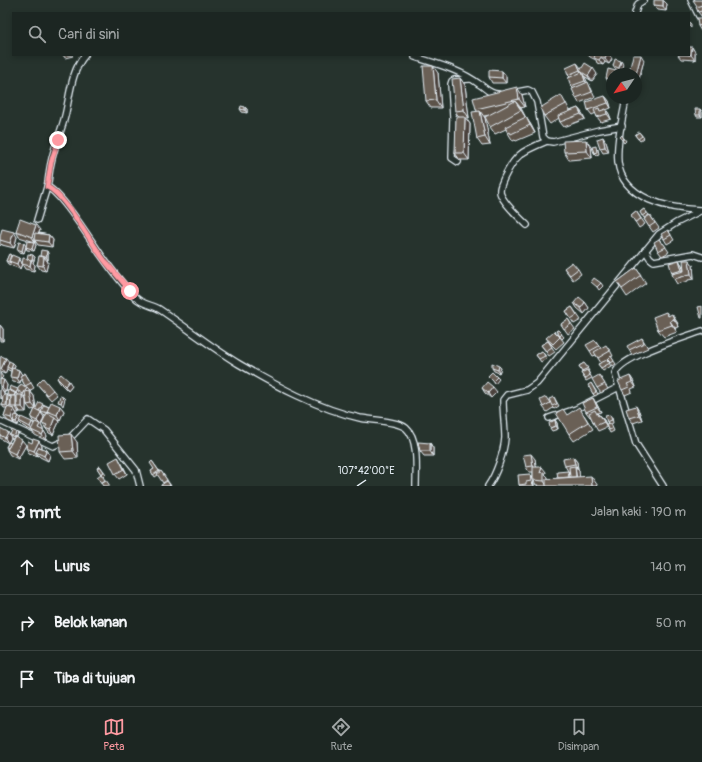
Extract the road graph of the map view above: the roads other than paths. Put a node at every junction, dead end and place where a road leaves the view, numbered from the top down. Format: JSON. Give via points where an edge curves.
{"nodes":[{"id":1,"x":644,"y":0,"type":"edge"},
{"id":2,"x":691,"y":0,"type":"edge"},
{"id":3,"x":635,"y":12,"type":"edge"},
{"id":4,"x":702,"y":18,"type":"edge"},
{"id":5,"x":83,"y":56,"type":"edge"},
{"id":6,"x":415,"y":57,"type":"dead end"},
{"id":7,"x":473,"y":79,"type":"junction"},
{"id":8,"x":625,"y":104,"type":"edge"},
{"id":9,"x":622,"y":126,"type":"junction"},
{"id":10,"x":547,"y":141,"type":"junction"},
{"id":11,"x":458,"y":162,"type":"dead end"},
{"id":12,"x":47,"y":187,"type":"junction"},
{"id":13,"x":701,"y":210,"type":"edge"},
{"id":14,"x":37,"y":220,"type":"dead end"},
{"id":15,"x":527,"y":225,"type":"dead end"},
{"id":16,"x":645,"y":250,"type":"junction"},
{"id":17,"x":702,"y":257,"type":"edge"},
{"id":18,"x":702,"y":331,"type":"edge"},
{"id":19,"x":619,"y":387,"type":"junction"},
{"id":20,"x":549,"y":418,"type":"dead end"},
{"id":21,"x":0,"y":421,"type":"edge"},
{"id":22,"x":140,"y":486,"type":"edge"},
{"id":23,"x":416,"y":486,"type":"edge"},
{"id":24,"x":488,"y":486,"type":"edge"},
{"id":25,"x":663,"y":486,"type":"edge"}],
"edges":[{"from":1,"to":3,"type":"street","via":[[638,4]]},
{"from":2,"to":4,"type":"street"},
{"from":5,"to":12,"type":"street","via":[[70,90]]},
{"from":6,"to":7,"type":"street"},
{"from":7,"to":10,"type":"street","via":[[496,95],[528,90],[532,92],[537,102],[543,137]]},
{"from":7,"to":11,"type":"street","via":[[454,80],[451,84],[451,155]]},
{"from":8,"to":9,"type":"street"},
{"from":9,"to":10,"type":"street","via":[[553,142]]},
{"from":9,"to":13,"type":"street","via":[[618,162],[625,182],[634,191],[666,206]]},
{"from":10,"to":15,"type":"street","via":[[516,157],[500,187],[500,195],[504,201]]},
{"from":12,"to":14,"type":"street"},
{"from":12,"to":23,"type":"street","via":[[58,196],[136,298],[181,324],[239,364],[285,389],[335,411],[406,427],[416,450]]},
{"from":13,"to":16,"type":"street","via":[[659,234]]},
{"from":16,"to":17,"type":"street","via":[[654,261],[693,254]]},
{"from":16,"to":24,"type":"street","via":[[537,383],[527,390],[507,395],[503,400],[505,439],[500,460]]},
{"from":18,"to":19,"type":"street","via":[[666,343],[622,364],[615,373]]},
{"from":19,"to":20,"type":"street","via":[[582,407]]},
{"from":19,"to":25,"type":"street","via":[[636,444]]},
{"from":21,"to":22,"type":"street","via":[[53,446],[69,439],[88,419],[104,430],[136,470]]}]}
